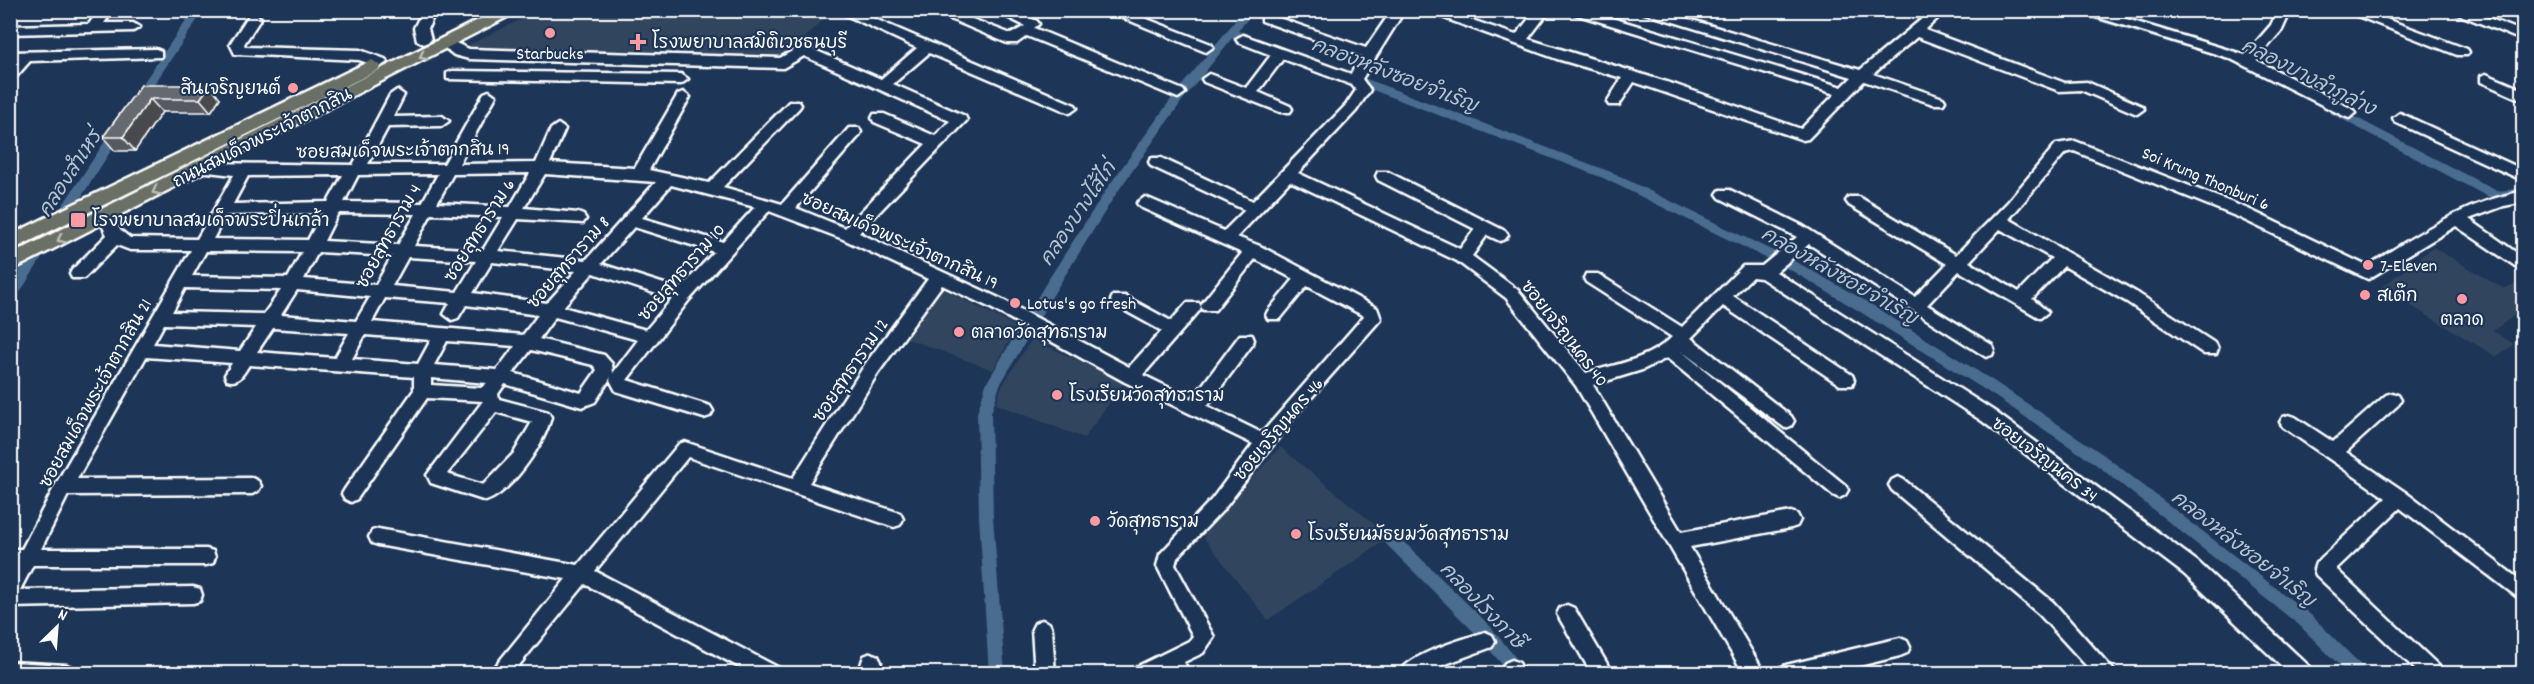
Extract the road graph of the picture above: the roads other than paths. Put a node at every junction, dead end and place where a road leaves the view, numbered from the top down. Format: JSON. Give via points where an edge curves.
{"nodes":[{"id":1,"x":430,"y":10,"type":"edge"},
{"id":2,"x":483,"y":10,"type":"edge"},
{"id":3,"x":513,"y":10,"type":"edge"},
{"id":4,"x":841,"y":10,"type":"edge"},
{"id":5,"x":999,"y":10,"type":"edge"},
{"id":6,"x":1110,"y":10,"type":"edge"},
{"id":7,"x":1399,"y":10,"type":"edge"},
{"id":8,"x":1428,"y":10,"type":"edge"},
{"id":9,"x":1544,"y":10,"type":"edge"},
{"id":10,"x":1568,"y":10,"type":"edge"},
{"id":11,"x":1641,"y":10,"type":"edge"},
{"id":12,"x":1919,"y":10,"type":"edge"},
{"id":13,"x":2080,"y":10,"type":"edge"},
{"id":14,"x":2284,"y":10,"type":"edge"},
{"id":15,"x":2454,"y":10,"type":"edge"},
{"id":16,"x":105,"y":12,"type":"edge"},
{"id":17,"x":944,"y":12,"type":"edge"},
{"id":18,"x":2354,"y":12,"type":"edge"},
{"id":19,"x":254,"y":18,"type":"dead end"},
{"id":20,"x":1267,"y":18,"type":"dead end"},
{"id":21,"x":1032,"y":24,"type":"dead end"},
{"id":22,"x":133,"y":27,"type":"dead end"},
{"id":23,"x":93,"y":28,"type":"junction"},
{"id":24,"x":10,"y":30,"type":"edge"},
{"id":25,"x":1914,"y":31,"type":"junction"},
{"id":26,"x":2523,"y":37,"type":"edge"},
{"id":27,"x":1243,"y":39,"type":"dead end"},
{"id":28,"x":424,"y":40,"type":"junction"},
{"id":29,"x":1519,"y":41,"type":"junction"},
{"id":30,"x":447,"y":44,"type":"junction"},
{"id":31,"x":928,"y":46,"type":"junction"},
{"id":32,"x":1206,"y":47,"type":"dead end"},
{"id":33,"x":2462,"y":52,"type":"dead end"},
{"id":34,"x":1280,"y":53,"type":"junction"},
{"id":35,"x":156,"y":54,"type":"dead end"},
{"id":36,"x":1370,"y":54,"type":"junction"},
{"id":37,"x":27,"y":56,"type":"junction"},
{"id":38,"x":10,"y":57,"type":"edge"},
{"id":39,"x":577,"y":57,"type":"junction"},
{"id":40,"x":2248,"y":61,"type":"junction"},
{"id":41,"x":380,"y":62,"type":"junction"},
{"id":42,"x":10,"y":75,"type":"edge"},
{"id":43,"x":1862,"y":75,"type":"junction"},
{"id":44,"x":452,"y":76,"type":"dead end"},
{"id":45,"x":568,"y":76,"type":"junction"},
{"id":46,"x":1631,"y":76,"type":"junction"},
{"id":47,"x":681,"y":78,"type":"dead end"},
{"id":48,"x":1357,"y":78,"type":"junction"},
{"id":49,"x":1209,"y":79,"type":"dead end"},
{"id":50,"x":2486,"y":80,"type":"dead end"},
{"id":51,"x":882,"y":86,"type":"junction"},
{"id":52,"x":1844,"y":92,"type":"junction"},
{"id":53,"x":1178,"y":93,"type":"dead end"},
{"id":54,"x":1250,"y":94,"type":"junction"},
{"id":55,"x":397,"y":95,"type":"dead end"},
{"id":56,"x":489,"y":96,"type":"dead end"},
{"id":57,"x":2523,"y":96,"type":"edge"},
{"id":58,"x":683,"y":97,"type":"dead end"},
{"id":59,"x":1938,"y":100,"type":"dead end"},
{"id":60,"x":1614,"y":102,"type":"dead end"},
{"id":61,"x":794,"y":105,"type":"dead end"},
{"id":62,"x":1070,"y":108,"type":"dead end"},
{"id":63,"x":1285,"y":109,"type":"dead end"},
{"id":64,"x":2137,"y":109,"type":"dead end"},
{"id":65,"x":2349,"y":113,"type":"dead end"},
{"id":66,"x":879,"y":118,"type":"dead end"},
{"id":67,"x":2400,"y":118,"type":"dead end"},
{"id":68,"x":442,"y":121,"type":"dead end"},
{"id":69,"x":382,"y":122,"type":"junction"},
{"id":70,"x":558,"y":129,"type":"dead end"},
{"id":71,"x":854,"y":132,"type":"dead end"},
{"id":72,"x":937,"y":143,"type":"junction"},
{"id":73,"x":1156,"y":162,"type":"dead end"},
{"id":74,"x":204,"y":167,"type":"junction"},
{"id":75,"x":447,"y":167,"type":"junction"},
{"id":76,"x":541,"y":168,"type":"junction"},
{"id":77,"x":356,"y":170,"type":"junction"},
{"id":78,"x":244,"y":171,"type":"junction"},
{"id":79,"x":639,"y":174,"type":"junction"},
{"id":80,"x":1290,"y":175,"type":"junction"},
{"id":81,"x":1383,"y":176,"type":"dead end"},
{"id":82,"x":2523,"y":177,"type":"edge"},
{"id":83,"x":668,"y":178,"type":"junction"},
{"id":84,"x":712,"y":189,"type":"junction"},
{"id":85,"x":1725,"y":194,"type":"dead end"},
{"id":86,"x":2523,"y":196,"type":"edge"},
{"id":87,"x":1854,"y":201,"type":"dead end"},
{"id":88,"x":1145,"y":203,"type":"dead end"},
{"id":89,"x":766,"y":205,"type":"junction"},
{"id":90,"x":333,"y":207,"type":"junction"},
{"id":91,"x":426,"y":207,"type":"junction"},
{"id":92,"x":1256,"y":209,"type":"junction"},
{"id":93,"x":99,"y":210,"type":"junction"},
{"id":94,"x":220,"y":210,"type":"junction"},
{"id":95,"x":785,"y":210,"type":"junction"},
{"id":96,"x":514,"y":211,"type":"junction"},
{"id":97,"x":2456,"y":218,"type":"junction"},
{"id":98,"x":578,"y":219,"type":"dead end"},
{"id":99,"x":630,"y":220,"type":"junction"},
{"id":100,"x":1998,"y":220,"type":"junction"},
{"id":101,"x":848,"y":235,"type":"junction"},
{"id":102,"x":116,"y":236,"type":"junction"},
{"id":103,"x":1808,"y":236,"type":"junction"},
{"id":104,"x":1228,"y":237,"type":"junction"},
{"id":105,"x":10,"y":244,"type":"edge"},
{"id":106,"x":199,"y":246,"type":"junction"},
{"id":107,"x":313,"y":246,"type":"junction"},
{"id":108,"x":725,"y":249,"type":"junction"},
{"id":109,"x":1254,"y":250,"type":"junction"},
{"id":110,"x":405,"y":251,"type":"junction"},
{"id":111,"x":485,"y":256,"type":"junction"},
{"id":112,"x":1463,"y":257,"type":"junction"},
{"id":113,"x":2062,"y":258,"type":"junction"},
{"id":114,"x":1958,"y":262,"type":"junction"},
{"id":115,"x":10,"y":264,"type":"edge"},
{"id":116,"x":1776,"y":264,"type":"junction"},
{"id":117,"x":589,"y":266,"type":"junction"},
{"id":118,"x":2523,"y":266,"type":"edge"},
{"id":119,"x":78,"y":274,"type":"dead end"},
{"id":120,"x":1305,"y":277,"type":"junction"},
{"id":121,"x":938,"y":278,"type":"junction"},
{"id":122,"x":1592,"y":278,"type":"dead end"},
{"id":123,"x":179,"y":282,"type":"junction"},
{"id":124,"x":293,"y":285,"type":"junction"},
{"id":125,"x":379,"y":293,"type":"junction"},
{"id":126,"x":683,"y":296,"type":"junction"},
{"id":127,"x":1721,"y":297,"type":"junction"},
{"id":128,"x":460,"y":298,"type":"junction"},
{"id":129,"x":1119,"y":300,"type":"dead end"},
{"id":130,"x":2021,"y":300,"type":"junction"},
{"id":131,"x":1917,"y":305,"type":"junction"},
{"id":132,"x":551,"y":310,"type":"junction"},
{"id":133,"x":2040,"y":312,"type":"dead end"},
{"id":134,"x":452,"y":314,"type":"dead end"},
{"id":135,"x":1274,"y":315,"type":"dead end"},
{"id":136,"x":160,"y":318,"type":"junction"},
{"id":137,"x":270,"y":321,"type":"junction"},
{"id":138,"x":358,"y":330,"type":"junction"},
{"id":139,"x":1173,"y":330,"type":"junction"},
{"id":140,"x":441,"y":336,"type":"junction"},
{"id":141,"x":650,"y":337,"type":"junction"},
{"id":142,"x":1246,"y":340,"type":"dead end"},
{"id":143,"x":1677,"y":341,"type":"junction"},
{"id":144,"x":526,"y":342,"type":"junction"},
{"id":145,"x":2210,"y":349,"type":"dead end"},
{"id":146,"x":142,"y":350,"type":"junction"},
{"id":147,"x":1986,"y":350,"type":"dead end"},
{"id":148,"x":244,"y":357,"type":"junction"},
{"id":149,"x":341,"y":363,"type":"junction"},
{"id":150,"x":424,"y":370,"type":"junction"},
{"id":151,"x":233,"y":375,"type":"dead end"},
{"id":152,"x":503,"y":377,"type":"junction"},
{"id":153,"x":1131,"y":377,"type":"junction"},
{"id":154,"x":1846,"y":380,"type":"dead end"},
{"id":155,"x":1582,"y":381,"type":"junction"},
{"id":156,"x":423,"y":391,"type":"junction"},
{"id":157,"x":490,"y":399,"type":"junction"},
{"id":158,"x":2392,"y":400,"type":"dead end"},
{"id":159,"x":1196,"y":407,"type":"junction"},
{"id":160,"x":704,"y":411,"type":"dead end"},
{"id":161,"x":1785,"y":421,"type":"dead end"},
{"id":162,"x":2289,"y":422,"type":"dead end"},
{"id":163,"x":1265,"y":442,"type":"junction"},
{"id":164,"x":2334,"y":452,"type":"junction"},
{"id":165,"x":798,"y":485,"type":"junction"},
{"id":166,"x":1898,"y":485,"type":"dead end"},
{"id":167,"x":252,"y":486,"type":"dead end"},
{"id":168,"x":63,"y":487,"type":"junction"},
{"id":169,"x":1839,"y":490,"type":"dead end"},
{"id":170,"x":351,"y":494,"type":"dead end"},
{"id":171,"x":2399,"y":497,"type":"junction"},
{"id":172,"x":894,"y":519,"type":"dead end"},
{"id":173,"x":1791,"y":520,"type":"dead end"},
{"id":174,"x":378,"y":537,"type":"dead end"},
{"id":175,"x":1676,"y":541,"type":"junction"},
{"id":176,"x":20,"y":556,"type":"edge"},
{"id":177,"x":206,"y":557,"type":"dead end"},
{"id":178,"x":583,"y":574,"type":"junction"},
{"id":179,"x":10,"y":592,"type":"edge"},
{"id":180,"x":2523,"y":594,"type":"edge"},
{"id":181,"x":193,"y":596,"type":"dead end"},
{"id":182,"x":10,"y":599,"type":"edge"},
{"id":183,"x":1567,"y":614,"type":"dead end"},
{"id":184,"x":1042,"y":629,"type":"dead end"},
{"id":185,"x":1485,"y":641,"type":"dead end"},
{"id":186,"x":1900,"y":646,"type":"dead end"},
{"id":187,"x":1177,"y":666,"type":"edge"},
{"id":188,"x":10,"y":671,"type":"edge"},
{"id":189,"x":67,"y":674,"type":"edge"},
{"id":190,"x":500,"y":674,"type":"edge"},
{"id":191,"x":772,"y":674,"type":"edge"},
{"id":192,"x":1045,"y":674,"type":"edge"},
{"id":193,"x":1141,"y":674,"type":"edge"},
{"id":194,"x":1409,"y":674,"type":"edge"},
{"id":195,"x":1603,"y":674,"type":"edge"},
{"id":196,"x":1755,"y":674,"type":"edge"},
{"id":197,"x":1786,"y":674,"type":"edge"},
{"id":198,"x":2107,"y":674,"type":"edge"},
{"id":199,"x":2304,"y":674,"type":"edge"},
{"id":200,"x":2434,"y":674,"type":"edge"}],
"edges":[{"from":1,"to":28,"type":"street","via":[[421,28]]},
{"from":2,"to":28,"type":"main road","name":"ถนนสมเด็จพระเจ้าตากสิน"},
{"from":3,"to":30,"type":"main road","name":"ถนนสมเด็จพระเจ้าตากสิน"},
{"from":4,"to":31,"type":"street"},
{"from":5,"to":21,"type":"street"},
{"from":6,"to":32,"type":"street"},
{"from":7,"to":36,"type":"street"},
{"from":8,"to":29,"type":"street"},
{"from":9,"to":29,"type":"street"},
{"from":10,"to":52,"type":"street"},
{"from":11,"to":43,"type":"street"},
{"from":12,"to":25,"type":"street","via":[[1931,17]]},
{"from":13,"to":40,"type":"street"},
{"from":14,"to":40,"type":"street","via":[[2277,27]]},
{"from":15,"to":26,"type":"street"},
{"from":16,"to":23,"type":"street"},
{"from":17,"to":53,"type":"street","via":[[1012,40],[1026,30]]},
{"from":18,"to":33,"type":"street"},
{"from":19,"to":41,"type":"street","via":[[237,44],[240,51],[360,55]]},
{"from":20,"to":36,"type":"street"},
{"from":22,"to":23,"type":"street"},
{"from":23,"to":24,"type":"street"},
{"from":25,"to":43,"type":"street"},
{"from":25,"to":64,"type":"street","via":[[2064,88],[2082,85]]},
{"from":27,"to":34,"type":"street"},
{"from":28,"to":41,"type":"main road","name":"ถนนสมเด็จพระเจ้าตากสิน"},
{"from":29,"to":46,"type":"street"},
{"from":30,"to":39,"type":"street","via":[[469,54]]},
{"from":30,"to":74,"type":"main road","name":"ถนนสมเด็จพระเจ้าตากสิน","one_way":true},
{"from":31,"to":51,"type":"street"},
{"from":31,"to":62,"type":"street"},
{"from":34,"to":48,"type":"street"},
{"from":34,"to":54,"type":"street"},
{"from":35,"to":37,"type":"street"},
{"from":36,"to":48,"type":"street"},
{"from":37,"to":38,"type":"street"},
{"from":37,"to":42,"type":"street"},
{"from":39,"to":45,"type":"street"},
{"from":39,"to":51,"type":"street","via":[[783,63],[803,50]]},
{"from":40,"to":65,"type":"street"},
{"from":41,"to":93,"type":"main road","name":"ถนนสมเด็จพระเจ้าตากสิน"},
{"from":43,"to":52,"type":"street"},
{"from":43,"to":59,"type":"street"},
{"from":44,"to":45,"type":"street"},
{"from":45,"to":47,"type":"street"},
{"from":46,"to":52,"type":"street","via":[[1803,135]]},
{"from":46,"to":60,"type":"street"},
{"from":48,"to":80,"type":"street","via":[[1363,90],[1351,108]]},
{"from":49,"to":54,"type":"street"},
{"from":50,"to":57,"type":"street"},
{"from":51,"to":72,"type":"street","via":[[960,120]]},
{"from":54,"to":63,"type":"street"},
{"from":55,"to":69,"type":"street"},
{"from":56,"to":75,"type":"street","name":"ซอยสุทธาราม 4"},
{"from":58,"to":79,"type":"street"},
{"from":61,"to":84,"type":"street"},
{"from":66,"to":72,"type":"street"},
{"from":67,"to":82,"type":"street"},
{"from":68,"to":69,"type":"street"},
{"from":69,"to":77,"type":"street"},
{"from":70,"to":76,"type":"street","name":"ซอยสุทธาราม 6"},
{"from":71,"to":95,"type":"street"},
{"from":72,"to":101,"type":"street"},
{"from":73,"to":92,"type":"street"},
{"from":74,"to":78,"type":"street","name":"ซอยสมเด็จพระเจ้าตากสิน 19"},
{"from":74,"to":93,"type":"main road","name":"ถนนสมเด็จพระเจ้าตากสิน","one_way":true},
{"from":75,"to":76,"type":"street","name":"ซอยสมเด็จพระเจ้าตากสิน 19"},
{"from":75,"to":77,"type":"street","name":"ซอยสมเด็จพระเจ้าตากสิน 19"},
{"from":75,"to":91,"type":"street","name":"ซอยสุทธาราม 4"},
{"from":76,"to":79,"type":"street","name":"ซอยสมเด็จพระเจ้าตากสิน 19"},
{"from":76,"to":96,"type":"street","name":"ซอยสุทธาราม 6"},
{"from":77,"to":78,"type":"street","name":"ซอยสมเด็จพระเจ้าตากสิน 19"},
{"from":77,"to":90,"type":"street"},
{"from":78,"to":94,"type":"street","name":"ซอยสมเด็จพระเจ้าตากสิน 21"},
{"from":79,"to":83,"type":"street","name":"ซอยสมเด็จพระเจ้าตากสิน 19"},
{"from":80,"to":92,"type":"street"},
{"from":80,"to":112,"type":"street","name":"ซอยเจริญนคร 40"},
{"from":81,"to":112,"type":"street","via":[[1492,231]]},
{"from":83,"to":84,"type":"street","name":"ซอยสมเด็จพระเจ้าตากสิน 19"},
{"from":83,"to":99,"type":"street","name":"ซอยสุทธาราม 8"},
{"from":84,"to":89,"type":"street","name":"ซอยสมเด็จพระเจ้าตากสิน 19"},
{"from":85,"to":103,"type":"street"},
{"from":86,"to":97,"type":"street","name":"Soi Krung Thonburi 6","via":[[2496,200]]},
{"from":87,"to":114,"type":"street"},
{"from":88,"to":104,"type":"street","name":"ซอยเจริญนคร 46"},
{"from":89,"to":95,"type":"street","name":"ซอยสมเด็จพระเจ้าตากสิน 19"},
{"from":89,"to":108,"type":"street","name":"ซอยสุทธาราม 10"},
{"from":90,"to":91,"type":"street"},
{"from":90,"to":94,"type":"street"},
{"from":90,"to":107,"type":"street"},
{"from":91,"to":96,"type":"street"},
{"from":91,"to":110,"type":"street","name":"ซอยสุทธาราม 4"},
{"from":92,"to":104,"type":"street"},
{"from":93,"to":102,"type":"street"},
{"from":93,"to":105,"type":"main road","name":"ถนนสมเด็จพระเจ้าตากสิน","via":[[48,225]]},
{"from":93,"to":115,"type":"main road","name":"ถนนสมเด็จพระเจ้าตากสิน","one_way":true,"via":[[86,226]]},
{"from":94,"to":106,"type":"street","name":"ซอยสมเด็จพระเจ้าตากสิน 21"},
{"from":95,"to":101,"type":"street","name":"ซอยสมเด็จพระเจ้าตากสิน 19"},
{"from":96,"to":98,"type":"street"},
{"from":96,"to":111,"type":"street","name":"ซอยสุทธาราม 6"},
{"from":97,"to":100,"type":"street","name":"Soi Krung Thonburi 6","via":[[2368,273],[2243,213],[2071,145],[2061,148]]},
{"from":97,"to":118,"type":"street"},
{"from":99,"to":108,"type":"street"},
{"from":99,"to":117,"type":"street","name":"ซอยสุทธาราม 8"},
{"from":100,"to":113,"type":"street"},
{"from":100,"to":114,"type":"street","name":"Soi Krung Thonburi 6"},
{"from":101,"to":121,"type":"street","name":"ซอยสมเด็จพระเจ้าตากสิน 19"},
{"from":102,"to":106,"type":"street","via":[[130,244]]},
{"from":102,"to":119,"type":"street"},
{"from":103,"to":116,"type":"street"},
{"from":103,"to":131,"type":"street"},
{"from":104,"to":109,"type":"street","name":"ซอยเจริญนคร 46"},
{"from":106,"to":107,"type":"street"},
{"from":106,"to":123,"type":"street","name":"ซอยสมเด็จพระเจ้าตากสิน 21"},
{"from":107,"to":110,"type":"street"},
{"from":107,"to":124,"type":"street"},
{"from":108,"to":126,"type":"street","name":"ซอยสุทธาราม 10"},
{"from":109,"to":120,"type":"street","name":"ซอยเจริญนคร 46"},
{"from":109,"to":139,"type":"street"},
{"from":110,"to":111,"type":"street"},
{"from":110,"to":125,"type":"street","name":"ซอยสุทธาราม 4"},
{"from":111,"to":117,"type":"street"},
{"from":111,"to":128,"type":"street","name":"ซอยสุทธาราม 6"},
{"from":112,"to":155,"type":"street","name":"ซอยเจริญนคร 40","via":[[1512,294]]},
{"from":113,"to":130,"type":"street"},
{"from":113,"to":145,"type":"street","via":[[2133,298]]},
{"from":114,"to":130,"type":"street"},
{"from":114,"to":131,"type":"street","name":"Soi Krung Thonburi 6"},
{"from":116,"to":127,"type":"street","via":[[1749,270]]},
{"from":116,"to":199,"type":"street","name":"ซอยเจริญนคร 34","via":[[2191,568]]},
{"from":117,"to":126,"type":"street"},
{"from":117,"to":132,"type":"street","name":"ซอยสุทธาราม 8"},
{"from":120,"to":135,"type":"street"},
{"from":120,"to":163,"type":"street","name":"ซอยเจริญนคร 46","via":[[1371,312],[1374,319]]},
{"from":121,"to":153,"type":"street","name":"ซอยสมเด็จพระเจ้าตากสิน 19","via":[[995,303]]},
{"from":121,"to":165,"type":"street","name":"ซอยสุทธาราม 12","via":[[872,368]]},
{"from":122,"to":143,"type":"street"},
{"from":123,"to":124,"type":"street"},
{"from":123,"to":136,"type":"street","name":"ซอยสมเด็จพระเจ้าตากสิน 21"},
{"from":124,"to":125,"type":"street"},
{"from":124,"to":137,"type":"street"},
{"from":125,"to":128,"type":"street"},
{"from":125,"to":138,"type":"street","name":"ซอยสุทธาราม 4"},
{"from":126,"to":141,"type":"street","name":"ซอยสุทธาราม 10"},
{"from":127,"to":143,"type":"street"},
{"from":127,"to":154,"type":"street"},
{"from":128,"to":132,"type":"street"},
{"from":128,"to":134,"type":"street","name":"ซอยสุทธาราม 6"},
{"from":129,"to":139,"type":"street"},
{"from":130,"to":133,"type":"street"},
{"from":131,"to":147,"type":"street"},
{"from":132,"to":141,"type":"street"},
{"from":132,"to":144,"type":"street","name":"ซอยสุทธาราม 8"},
{"from":136,"to":137,"type":"street"},
{"from":136,"to":146,"type":"street","name":"ซอยสมเด็จพระเจ้าตากสิน 21"},
{"from":137,"to":138,"type":"street"},
{"from":137,"to":148,"type":"street"},
{"from":138,"to":140,"type":"street"},
{"from":138,"to":149,"type":"street","name":"ซอยสุทธาราม 4"},
{"from":139,"to":153,"type":"street"},
{"from":140,"to":144,"type":"street"},
{"from":140,"to":150,"type":"street"},
{"from":141,"to":160,"type":"street","name":"ซอยสุทธาราม 10","via":[[618,380],[622,386]]},
{"from":142,"to":159,"type":"street"},
{"from":143,"to":155,"type":"street","via":[[1636,365]]},
{"from":143,"to":161,"type":"street"},
{"from":143,"to":169,"type":"street"},
{"from":144,"to":152,"type":"street","name":"ซอยสุทธาราม 8"},
{"from":144,"to":152,"type":"street","via":[[598,360],[606,371],[589,397],[582,400]]},
{"from":146,"to":148,"type":"street"},
{"from":146,"to":168,"type":"street","name":"ซอยสมเด็จพระเจ้าตากสิน 21"},
{"from":148,"to":149,"type":"street"},
{"from":148,"to":151,"type":"street"},
{"from":149,"to":150,"type":"street"},
{"from":150,"to":152,"type":"street"},
{"from":150,"to":156,"type":"street"},
{"from":152,"to":157,"type":"street","name":"ซอยสุทธาราม 8"},
{"from":153,"to":159,"type":"street","name":"ซอยสมเด็จพระเจ้าตากสิน 19"},
{"from":155,"to":175,"type":"street","name":"ซอยเจริญนคร 40"},
{"from":156,"to":157,"type":"street"},
{"from":156,"to":170,"type":"street"},
{"from":157,"to":157,"type":"street","via":[[442,466],[436,478],[486,493],[530,444],[542,417]]},
{"from":158,"to":164,"type":"street"},
{"from":159,"to":163,"type":"street","name":"ซอยสมเด็จพระเจ้าตากสิน 19"},
{"from":162,"to":164,"type":"street"},
{"from":163,"to":187,"type":"street","name":"ซอยเจริญนคร 46","via":[[1218,504],[1167,557],[1166,566],[1204,637]]},
{"from":164,"to":171,"type":"street"},
{"from":165,"to":172,"type":"street"},
{"from":165,"to":178,"type":"street","via":[[685,449]]},
{"from":166,"to":198,"type":"street","via":[[2046,608]]},
{"from":167,"to":168,"type":"street"},
{"from":168,"to":176,"type":"street","name":"ซอยสมเด็จพระเจ้าตากสิน 21"},
{"from":171,"to":180,"type":"street"},
{"from":171,"to":200,"type":"street","via":[[2323,569]]},
{"from":173,"to":175,"type":"street"},
{"from":174,"to":178,"type":"street"},
{"from":175,"to":196,"type":"street","name":"ซอยเจริญนคร 40"},
{"from":176,"to":177,"type":"street"},
{"from":176,"to":179,"type":"street","name":"ซอยสมเด็จพระเจ้าตากสิน 21"},
{"from":178,"to":190,"type":"street"},
{"from":178,"to":191,"type":"street"},
{"from":181,"to":182,"type":"street"},
{"from":183,"to":195,"type":"street"},
{"from":184,"to":192,"type":"street"},
{"from":185,"to":194,"type":"street","via":[[1437,658]]},
{"from":186,"to":197,"type":"street"},
{"from":187,"to":193,"type":"street"},
{"from":188,"to":189,"type":"street"}]}
